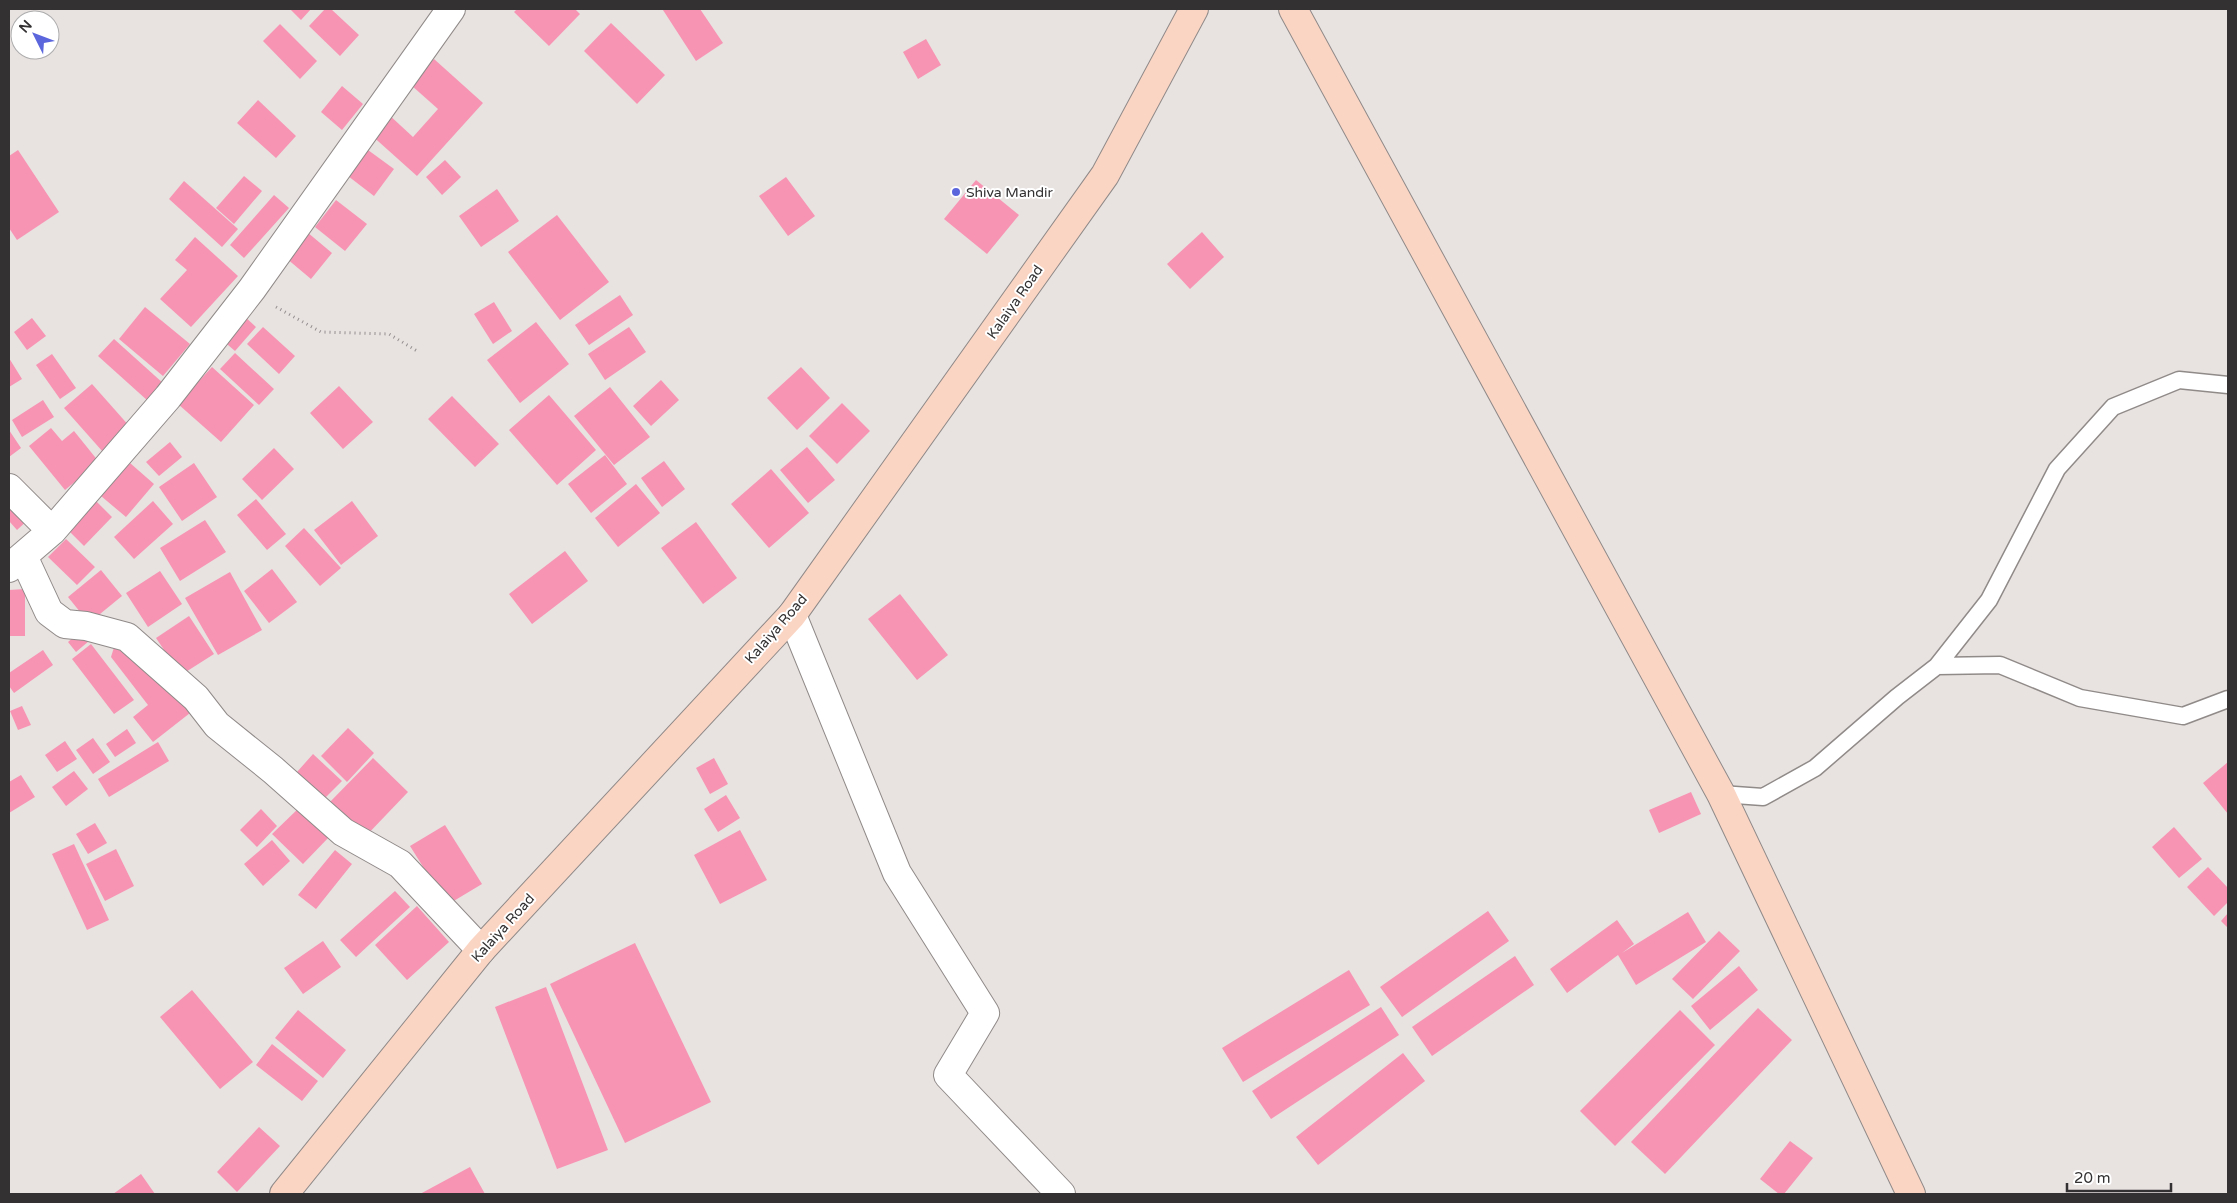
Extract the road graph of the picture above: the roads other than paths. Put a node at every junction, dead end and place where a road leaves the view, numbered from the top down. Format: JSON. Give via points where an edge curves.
{"nodes":[{"id":1,"x":450,"y":9,"type":"edge"},
{"id":2,"x":1194,"y":9,"type":"edge"},
{"id":3,"x":1293,"y":9,"type":"edge"},
{"id":4,"x":2228,"y":385,"type":"edge"},
{"id":5,"x":9,"y":488,"type":"edge"},
{"id":6,"x":52,"y":530,"type":"junction"},
{"id":7,"x":16,"y":562,"type":"edge"},
{"id":8,"x":792,"y":615,"type":"junction"},
{"id":9,"x":1937,"y":666,"type":"junction"},
{"id":10,"x":2228,"y":699,"type":"edge"},
{"id":11,"x":1721,"y":794,"type":"junction"},
{"id":12,"x":481,"y":950,"type":"junction"},
{"id":13,"x":284,"y":1194,"type":"edge"},
{"id":14,"x":1061,"y":1194,"type":"edge"},
{"id":15,"x":1911,"y":1194,"type":"edge"}],
"edges":[{"from":1,"to":6,"type":"street","via":[[252,288],[168,398]]},
{"from":2,"to":8,"type":"main road","name":"Kalaiya Road","via":[[1105,176]]},
{"from":3,"to":11,"type":"main road"},
{"from":4,"to":9,"type":"lane","via":[[2179,380],[2113,407],[2057,468],[1989,600]]},
{"from":5,"to":6,"type":"street"},
{"from":6,"to":7,"type":"street"},
{"from":7,"to":12,"type":"street","via":[[49,612],[65,624],[127,637],[196,698],[217,725],[343,832],[400,864]]},
{"from":8,"to":12,"type":"main road","name":"Kalaiya Road"},
{"from":8,"to":14,"type":"street","via":[[897,874],[986,1013],[948,1075]]},
{"from":9,"to":10,"type":"lane","via":[[2000,665],[2080,698],[2183,716]]},
{"from":9,"to":11,"type":"lane","via":[[1816,768],[1763,797]]},
{"from":11,"to":15,"type":"main road"},
{"from":12,"to":13,"type":"main road","name":"Kalaiya Road"}]}
